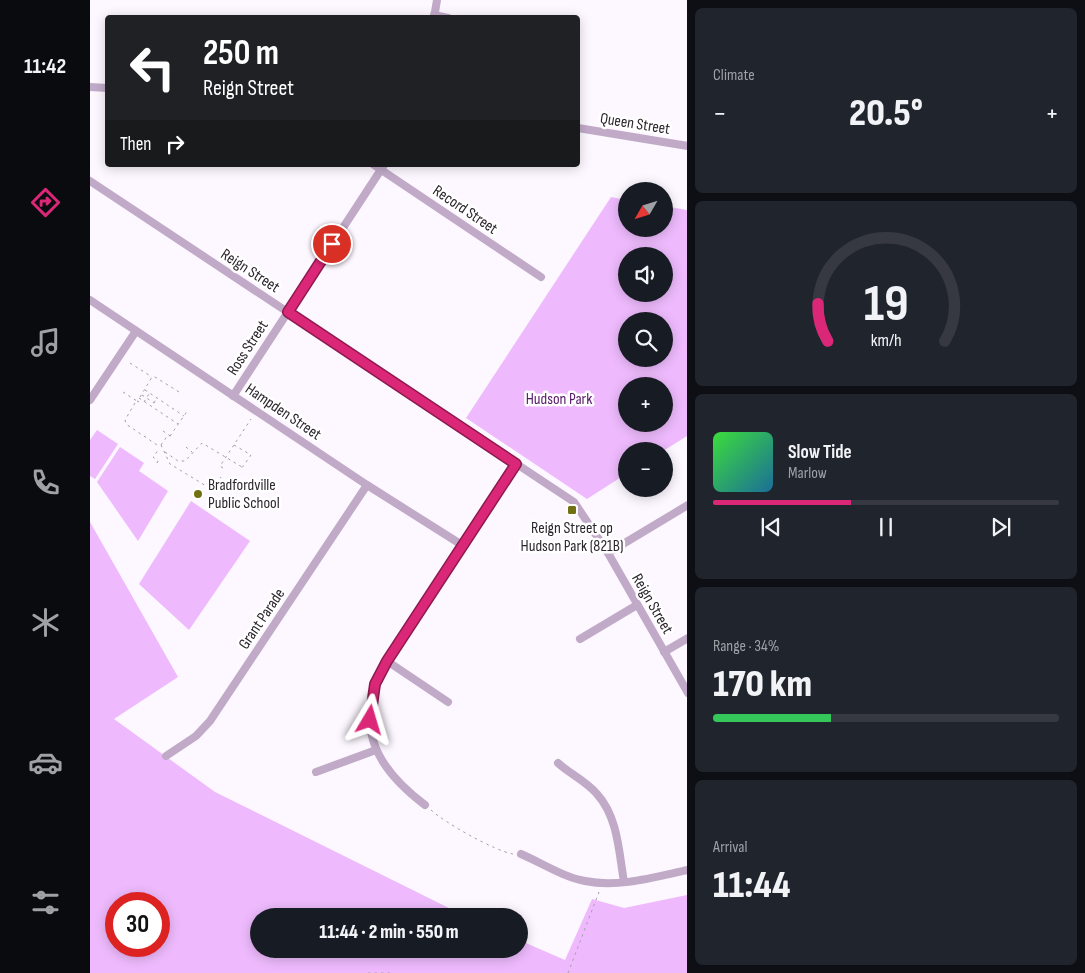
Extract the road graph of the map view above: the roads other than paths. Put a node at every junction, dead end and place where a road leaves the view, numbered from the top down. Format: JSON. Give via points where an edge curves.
{"nodes":[{"id":1,"x":437,"y":0,"type":"edge"},
{"id":2,"x":434,"y":15,"type":"edge"},
{"id":3,"x":90,"y":87,"type":"edge"},
{"id":4,"x":105,"y":88,"type":"edge"},
{"id":5,"x":580,"y":128,"type":"edge"},
{"id":6,"x":687,"y":146,"type":"edge"},
{"id":7,"x":380,"y":167,"type":"edge"},
{"id":8,"x":90,"y":181,"type":"edge"},
{"id":9,"x":541,"y":277,"type":"dead end"},
{"id":10,"x":90,"y":300,"type":"edge"},
{"id":11,"x":288,"y":312,"type":"junction"},
{"id":12,"x":136,"y":330,"type":"junction"},
{"id":13,"x":233,"y":396,"type":"junction"},
{"id":14,"x":90,"y":400,"type":"edge"},
{"id":15,"x":516,"y":464,"type":"junction"},
{"id":16,"x":367,"y":485,"type":"junction"},
{"id":17,"x":687,"y":506,"type":"edge"},
{"id":18,"x":462,"y":545,"type":"junction"},
{"id":19,"x":608,"y":553,"type":"junction"},
{"id":20,"x":637,"y":605,"type":"junction"},
{"id":21,"x":687,"y":639,"type":"edge"},
{"id":22,"x":580,"y":640,"type":"dead end"},
{"id":23,"x":664,"y":652,"type":"junction"},
{"id":24,"x":387,"y":661,"type":"junction"},
{"id":25,"x":687,"y":691,"type":"edge"},
{"id":26,"x":448,"y":702,"type":"dead end"},
{"id":27,"x":376,"y":750,"type":"junction"},
{"id":28,"x":166,"y":756,"type":"dead end"},
{"id":29,"x":558,"y":763,"type":"dead end"},
{"id":30,"x":316,"y":772,"type":"dead end"},
{"id":31,"x":425,"y":805,"type":"road end"},
{"id":32,"x":522,"y":854,"type":"road end"},
{"id":33,"x":687,"y":870,"type":"edge"},
{"id":34,"x":624,"y":882,"type":"junction"}],
"edges":[{"from":1,"to":2,"type":"street"},
{"from":3,"to":4,"type":"street"},
{"from":5,"to":6,"type":"street","name":"Queen Street"},
{"from":7,"to":9,"type":"street","name":"Record Street"},
{"from":7,"to":11,"type":"street","name":"Ross Street"},
{"from":8,"to":11,"type":"street","name":"Reign Street"},
{"from":10,"to":12,"type":"street","name":"Hampden Street"},
{"from":11,"to":13,"type":"street","name":"Ross Street"},
{"from":11,"to":15,"type":"street","name":"Reign Street"},
{"from":12,"to":13,"type":"street","name":"Hampden Street"},
{"from":12,"to":14,"type":"street"},
{"from":13,"to":16,"type":"street","name":"Hampden Street"},
{"from":15,"to":18,"type":"street"},
{"from":15,"to":19,"type":"street","name":"Reign Street","via":[[574,502]]},
{"from":16,"to":18,"type":"street","name":"Hampden Street"},
{"from":16,"to":28,"type":"street","name":"Grant Parade","via":[[210,721],[196,736]]},
{"from":17,"to":19,"type":"street"},
{"from":18,"to":24,"type":"street"},
{"from":19,"to":20,"type":"street","name":"Reign Street"},
{"from":20,"to":22,"type":"street"},
{"from":20,"to":23,"type":"street","name":"Reign Street"},
{"from":21,"to":23,"type":"street"},
{"from":23,"to":25,"type":"street","name":"Reign Street"},
{"from":24,"to":26,"type":"street"},
{"from":24,"to":27,"type":"street","via":[[375,684],[370,704]]},
{"from":27,"to":30,"type":"street"},
{"from":27,"to":31,"type":"street","via":[[396,780]]},
{"from":29,"to":34,"type":"street","via":[[586,783],[605,804],[614,827]]},
{"from":32,"to":34,"type":"street","via":[[583,881],[602,884]]},
{"from":33,"to":34,"type":"street"}]}
